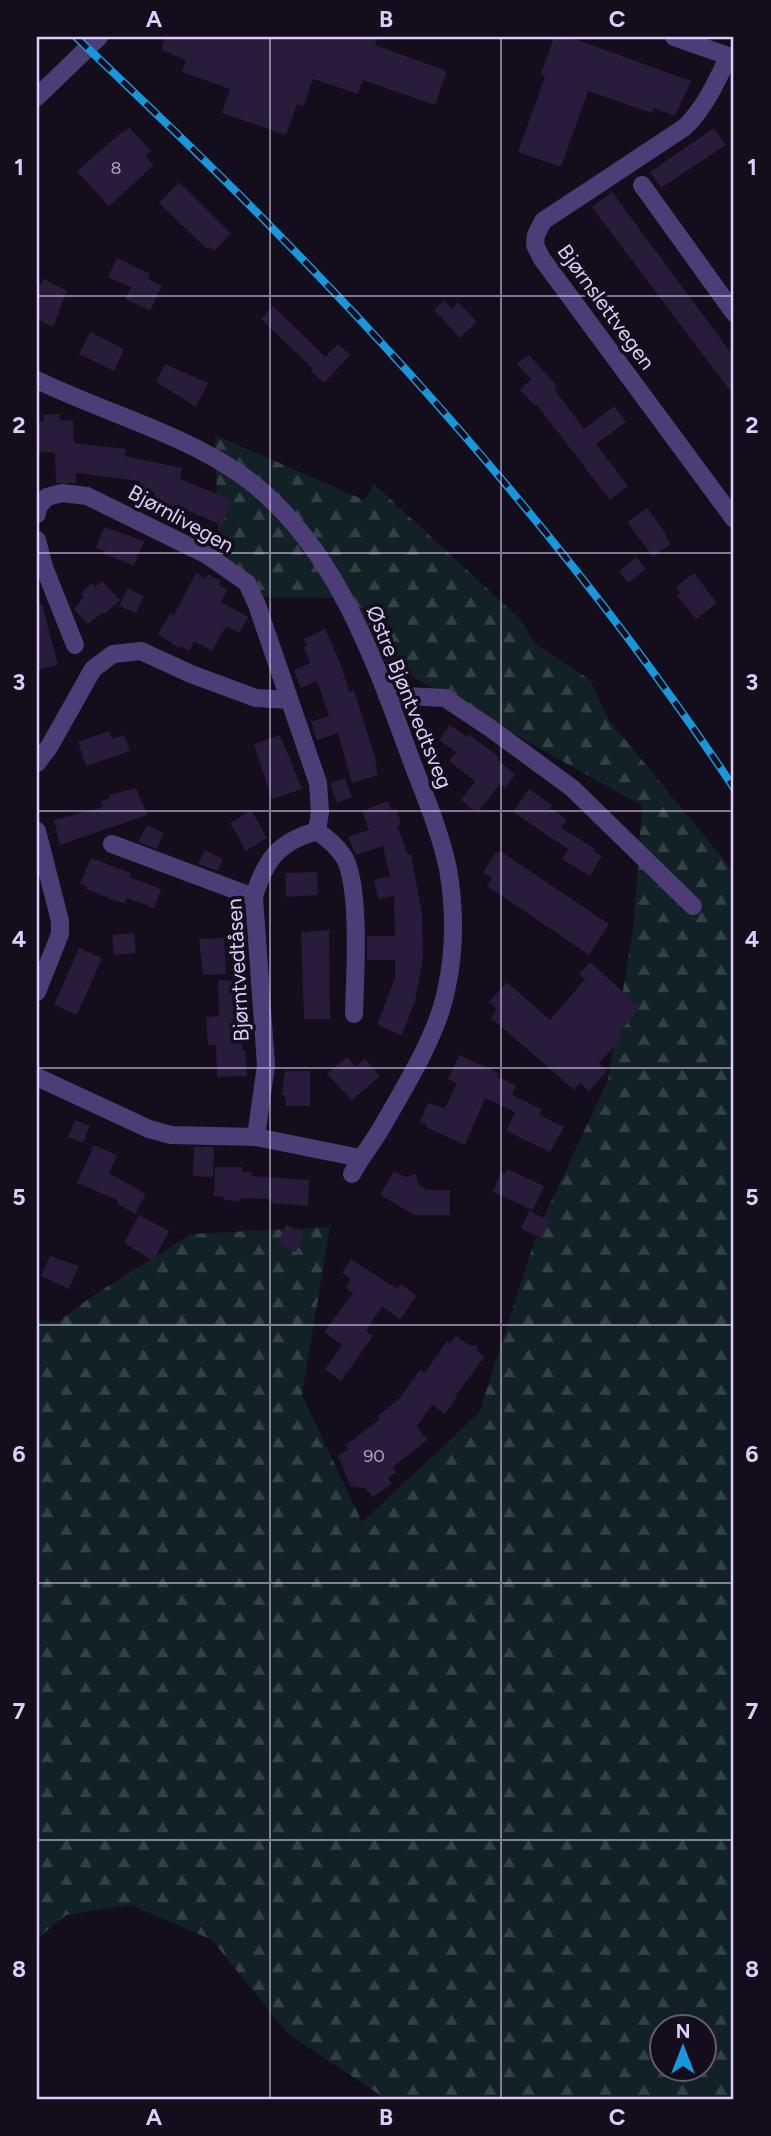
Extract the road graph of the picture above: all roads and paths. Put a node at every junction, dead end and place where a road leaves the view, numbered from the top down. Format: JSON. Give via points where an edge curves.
{"nodes":[{"id":1,"x":99,"y":37,"type":"edge"},
{"id":2,"x":674,"y":37,"type":"edge"},
{"id":3,"x":732,"y":57,"type":"edge"},
{"id":4,"x":37,"y":97,"type":"edge"},
{"id":5,"x":642,"y":185,"type":"dead end"},
{"id":6,"x":734,"y":313,"type":"edge"},
{"id":7,"x":37,"y":380,"type":"edge"},
{"id":8,"x":37,"y":514,"type":"edge"},
{"id":9,"x":734,"y":519,"type":"edge"},
{"id":10,"x":37,"y":540,"type":"edge"},
{"id":11,"x":75,"y":645,"type":"dead end"},
{"id":12,"x":387,"y":695,"type":"junction"},
{"id":13,"x":289,"y":700,"type":"junction"},
{"id":14,"x":37,"y":762,"type":"edge"},
{"id":15,"x":37,"y":831,"type":"edge"},
{"id":16,"x":317,"y":831,"type":"junction"},
{"id":17,"x":112,"y":844,"type":"dead end"},
{"id":18,"x":254,"y":897,"type":"junction"},
{"id":19,"x":693,"y":906,"type":"dead end"},
{"id":20,"x":37,"y":992,"type":"edge"},
{"id":21,"x":354,"y":1014,"type":"dead end"},
{"id":22,"x":37,"y":1077,"type":"edge"},
{"id":23,"x":256,"y":1137,"type":"junction"}],
"edges":[{"from":1,"to":4,"type":"street"},
{"from":2,"to":3,"type":"street"},
{"from":3,"to":9,"type":"street","name":"Bjørnslettvegen","via":[[700,113],[543,221],[535,245]]},
{"from":5,"to":6,"type":"street"},
{"from":7,"to":12,"type":"street","name":"Østre Bjøntvedtsveg","via":[[191,446],[243,477],[278,506],[325,565]]},
{"from":8,"to":13,"type":"street","name":"Bjørnlivegen","via":[[47,497],[62,493],[87,496],[207,555],[247,583]]},
{"from":10,"to":11,"type":"street"},
{"from":12,"to":19,"type":"street","via":[[445,698],[490,728],[572,788]]},
{"from":12,"to":23,"type":"street","name":"Østre Bjøntvedtsveg","via":[[448,870],[453,931],[438,1021],[356,1166]]},
{"from":13,"to":14,"type":"street","via":[[256,698],[141,651],[113,654],[93,669]]},
{"from":13,"to":16,"type":"street","via":[[318,783]]},
{"from":15,"to":20,"type":"street","via":[[60,921],[60,934]]},
{"from":16,"to":18,"type":"street","name":"Bjørntvedtåsen","via":[[297,837],[270,858]]},
{"from":16,"to":21,"type":"street","via":[[346,859],[353,890]]},
{"from":17,"to":18,"type":"street"},
{"from":18,"to":23,"type":"street","name":"Bjørntvedtåsen","via":[[266,1065]]},
{"from":22,"to":23,"type":"street","via":[[149,1129],[171,1135]]}]}
